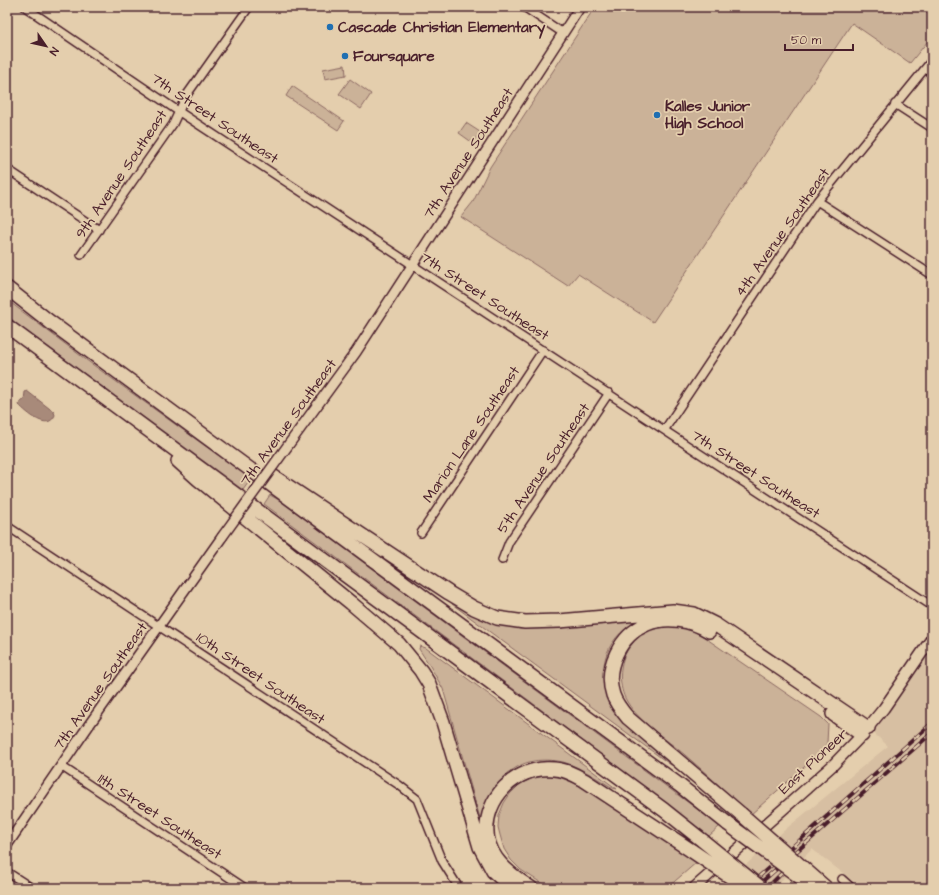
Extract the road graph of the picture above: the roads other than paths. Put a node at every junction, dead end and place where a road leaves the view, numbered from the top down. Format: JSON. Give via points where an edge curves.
{"nodes":[{"id":1,"x":25,"y":7,"type":"edge"},
{"id":2,"x":248,"y":7,"type":"edge"},
{"id":3,"x":524,"y":7,"type":"edge"},
{"id":4,"x":580,"y":7,"type":"edge"},
{"id":5,"x":563,"y":33,"type":"junction"},
{"id":6,"x":932,"y":60,"type":"edge"},
{"id":7,"x":895,"y":104,"type":"junction"},
{"id":8,"x":178,"y":111,"type":"junction"},
{"id":9,"x":932,"y":128,"type":"edge"},
{"id":10,"x":7,"y":169,"type":"edge"},
{"id":11,"x":817,"y":201,"type":"junction"},
{"id":12,"x":99,"y":230,"type":"junction"},
{"id":13,"x":81,"y":255,"type":"dead end"},
{"id":14,"x":413,"y":264,"type":"junction"},
{"id":15,"x":932,"y":275,"type":"edge"},
{"id":16,"x":7,"y":288,"type":"edge"},
{"id":17,"x":7,"y":326,"type":"edge"},
{"id":18,"x":543,"y":350,"type":"junction"},
{"id":19,"x":130,"y":381,"type":"junction"},
{"id":20,"x":609,"y":393,"type":"junction"},
{"id":21,"x":115,"y":406,"type":"junction"},
{"id":22,"x":665,"y":430,"type":"junction"},
{"id":23,"x":7,"y":526,"type":"edge"},
{"id":24,"x":421,"y":533,"type":"dead end"},
{"id":25,"x":502,"y":560,"type":"dead end"},
{"id":26,"x":932,"y":606,"type":"edge"},
{"id":27,"x":159,"y":626,"type":"junction"},
{"id":28,"x":932,"y":638,"type":"edge"},
{"id":29,"x":865,"y":731,"type":"junction"},
{"id":30,"x":61,"y":766,"type":"junction"},
{"id":31,"x":7,"y":845,"type":"edge"},
{"id":32,"x":7,"y":872,"type":"edge"},
{"id":33,"x":842,"y":879,"type":"dead end"},
{"id":34,"x":32,"y":888,"type":"edge"},
{"id":35,"x":245,"y":888,"type":"edge"},
{"id":36,"x":459,"y":888,"type":"edge"},
{"id":37,"x":513,"y":888,"type":"edge"},
{"id":38,"x":531,"y":888,"type":"edge"},
{"id":39,"x":694,"y":888,"type":"edge"},
{"id":40,"x":747,"y":888,"type":"edge"},
{"id":41,"x":761,"y":888,"type":"edge"},
{"id":42,"x":815,"y":888,"type":"edge"},
{"id":43,"x":826,"y":888,"type":"edge"},
{"id":44,"x":852,"y":888,"type":"edge"}],
"edges":[{"from":1,"to":8,"type":"street","name":"7th Street Southeast"},
{"from":2,"to":8,"type":"street","name":"9th Avenue Southeast"},
{"from":3,"to":5,"type":"street"},
{"from":4,"to":5,"type":"street","name":"7th Avenue Southeast"},
{"from":5,"to":14,"type":"street","name":"7th Avenue Southeast"},
{"from":6,"to":7,"type":"street","name":"4th Avenue Southeast"},
{"from":7,"to":9,"type":"street"},
{"from":7,"to":11,"type":"street","name":"4th Avenue Southeast"},
{"from":8,"to":12,"type":"street","name":"9th Avenue Southeast","via":[[173,124]]},
{"from":8,"to":14,"type":"street","name":"7th Street Southeast"},
{"from":10,"to":12,"type":"street"},
{"from":11,"to":15,"type":"street"},
{"from":11,"to":22,"type":"street","name":"4th Avenue Southeast"},
{"from":12,"to":13,"type":"street","name":"9th Avenue Southeast"},
{"from":14,"to":18,"type":"street","name":"7th Street Southeast"},
{"from":14,"to":27,"type":"street","name":"7th Avenue Southeast","bridge":true,"via":[[356,352]]},
{"from":16,"to":19,"type":"highway"},
{"from":17,"to":21,"type":"highway"},
{"from":18,"to":20,"type":"street","name":"7th Street Southeast"},
{"from":18,"to":24,"type":"street","name":"Marion Lane Southeast"},
{"from":19,"to":29,"type":"highway","via":[[449,594],[474,608],[497,618],[525,622],[673,611],[694,614],[716,625]]},
{"from":19,"to":42,"type":"highway","bridge":true},
{"from":20,"to":22,"type":"street","name":"7th Street Southeast"},
{"from":20,"to":25,"type":"street","name":"5th Avenue Southeast","via":[[508,542]]},
{"from":21,"to":37,"type":"highway","via":[[198,479],[351,603],[399,644],[410,657],[429,684],[436,702],[480,847],[493,871]]},
{"from":21,"to":41,"type":"highway","bridge":true,"via":[[658,806]]},
{"from":22,"to":26,"type":"street","name":"7th Street Southeast"},
{"from":23,"to":27,"type":"street","name":"10th Street Southeast"},
{"from":27,"to":30,"type":"street","name":"7th Avenue Southeast"},
{"from":27,"to":36,"type":"street","name":"10th Street Southeast","via":[[417,799],[442,861]]},
{"from":28,"to":29,"type":"main road","name":"East Pioneer"},
{"from":29,"to":39,"type":"main road","name":"East Pioneer","via":[[833,765]]},
{"from":29,"to":43,"type":"highway","bridge":true,"via":[[702,627],[687,622],[669,620],[653,622],[639,628],[625,641],[614,660],[610,681],[615,700],[623,712]]},
{"from":30,"to":31,"type":"street","name":"7th Avenue Southeast"},
{"from":30,"to":35,"type":"street","name":"11th Street Southeast"},
{"from":32,"to":34,"type":"street"},
{"from":33,"to":44,"type":"street"},
{"from":38,"to":40,"type":"highway","bridge":true,"via":[[508,872],[496,858],[486,826],[495,799],[515,778],[527,772],[552,769],[567,771],[584,780]]}]}
